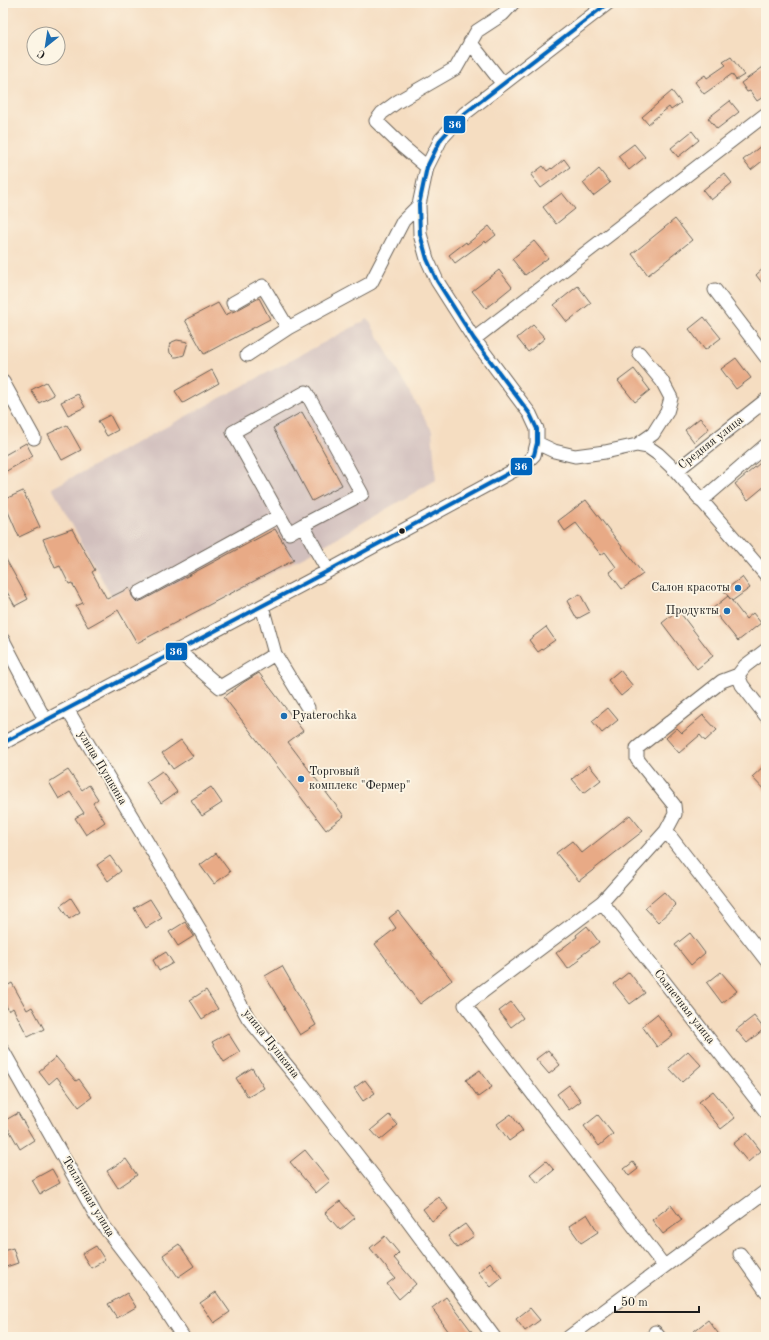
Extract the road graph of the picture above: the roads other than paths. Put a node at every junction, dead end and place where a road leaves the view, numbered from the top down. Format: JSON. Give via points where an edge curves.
{"nodes":[{"id":1,"x":513,"y":3,"type":"edge"},
{"id":2,"x":608,"y":3,"type":"edge"},
{"id":3,"x":470,"y":42,"type":"junction"},
{"id":4,"x":503,"y":84,"type":"junction"},
{"id":5,"x":766,"y":114,"type":"edge"},
{"id":6,"x":427,"y":167,"type":"junction"},
{"id":7,"x":419,"y":205,"type":"junction"},
{"id":8,"x":715,"y":290,"type":"dead end"},
{"id":9,"x":232,"y":303,"type":"dead end"},
{"id":10,"x":288,"y":328,"type":"junction"},
{"id":11,"x":474,"y":339,"type":"junction"},
{"id":12,"x":639,"y":353,"type":"dead end"},
{"id":13,"x":247,"y":355,"type":"dead end"},
{"id":14,"x":766,"y":357,"type":"edge"},
{"id":15,"x":3,"y":382,"type":"edge"},
{"id":16,"x":766,"y":400,"type":"edge"},
{"id":17,"x":34,"y":438,"type":"dead end"},
{"id":18,"x":537,"y":443,"type":"junction"},
{"id":19,"x":636,"y":445,"type":"junction"},
{"id":20,"x":766,"y":446,"type":"edge"},
{"id":21,"x":676,"y":471,"type":"junction"},
{"id":22,"x":701,"y":501,"type":"junction"},
{"id":23,"x":279,"y":516,"type":"junction"},
{"id":24,"x":304,"y":525,"type":"junction"},
{"id":25,"x":328,"y":571,"type":"junction"},
{"id":26,"x":766,"y":575,"type":"edge"},
{"id":27,"x":139,"y":593,"type":"dead end"},
{"id":28,"x":262,"y":606,"type":"junction"},
{"id":29,"x":3,"y":640,"type":"edge"},
{"id":30,"x":178,"y":650,"type":"junction"},
{"id":31,"x":766,"y":650,"type":"edge"},
{"id":32,"x":275,"y":654,"type":"junction"},
{"id":33,"x":738,"y":675,"type":"junction"},
{"id":34,"x":308,"y":708,"type":"dead end"},
{"id":35,"x":66,"y":709,"type":"junction"},
{"id":36,"x":766,"y":716,"type":"edge"},
{"id":37,"x":45,"y":720,"type":"junction"},
{"id":38,"x":3,"y":743,"type":"edge"},
{"id":39,"x":666,"y":831,"type":"junction"},
{"id":40,"x":602,"y":902,"type":"junction"},
{"id":41,"x":766,"y":960,"type":"edge"},
{"id":42,"x":3,"y":1051,"type":"edge"},
{"id":43,"x":766,"y":1112,"type":"edge"},
{"id":44,"x":766,"y":1191,"type":"edge"},
{"id":45,"x":740,"y":1254,"type":"dead end"},
{"id":46,"x":664,"y":1266,"type":"junction"},
{"id":47,"x":766,"y":1291,"type":"edge"},
{"id":48,"x":183,"y":1337,"type":"edge"},
{"id":49,"x":494,"y":1337,"type":"edge"},
{"id":50,"x":569,"y":1337,"type":"edge"}],
"edges":[{"from":1,"to":3,"type":"street","via":[[504,14],[477,31]]},
{"from":2,"to":4,"type":"street"},
{"from":3,"to":4,"type":"street"},
{"from":3,"to":6,"type":"street","via":[[456,68],[398,102],[382,113],[376,121]]},
{"from":4,"to":6,"type":"street","via":[[464,114],[441,139]]},
{"from":5,"to":11,"type":"street"},
{"from":6,"to":7,"type":"street"},
{"from":7,"to":10,"type":"street","via":[[402,221],[371,283]]},
{"from":7,"to":11,"type":"street","via":[[420,234],[427,259],[437,281]]},
{"from":8,"to":14,"type":"street"},
{"from":9,"to":10,"type":"street","via":[[263,286]]},
{"from":10,"to":13,"type":"street"},
{"from":11,"to":18,"type":"street","via":[[530,414],[537,429]]},
{"from":12,"to":19,"type":"street","via":[[662,381],[671,398],[653,434]]},
{"from":15,"to":17,"type":"street"},
{"from":16,"to":21,"type":"street","name":"Средняя улица"},
{"from":18,"to":19,"type":"street","via":[[574,456]]},
{"from":18,"to":25,"type":"street","via":[[534,455],[524,465]]},
{"from":19,"to":21,"type":"street","via":[[648,447]]},
{"from":20,"to":22,"type":"street"},
{"from":21,"to":22,"type":"street"},
{"from":22,"to":26,"type":"street"},
{"from":23,"to":24,"type":"street","via":[[289,533]]},
{"from":23,"to":24,"type":"street","via":[[233,432],[306,392],[362,494]]},
{"from":23,"to":27,"type":"street"},
{"from":24,"to":25,"type":"street"},
{"from":25,"to":28,"type":"street"},
{"from":28,"to":30,"type":"street"},
{"from":28,"to":32,"type":"street"},
{"from":29,"to":37,"type":"street"},
{"from":30,"to":32,"type":"street","via":[[220,687]]},
{"from":30,"to":35,"type":"street"},
{"from":31,"to":33,"type":"street","via":[[745,666]]},
{"from":32,"to":34,"type":"street"},
{"from":33,"to":36,"type":"street","via":[[742,685]]},
{"from":33,"to":39,"type":"street","via":[[722,681],[637,748],[637,759],[674,805],[675,814]]},
{"from":35,"to":37,"type":"street"},
{"from":35,"to":49,"type":"street","name":"улица Пушкина","via":[[200,930],[248,1018],[392,1199]]},
{"from":37,"to":38,"type":"street"},
{"from":39,"to":40,"type":"street"},
{"from":39,"to":41,"type":"street"},
{"from":40,"to":43,"type":"street","name":"Солнечная улица"},
{"from":40,"to":46,"type":"street","via":[[465,1005]]},
{"from":42,"to":48,"type":"street","name":"Тепличная улица","via":[[97,1217],[149,1285]]},
{"from":44,"to":46,"type":"street"},
{"from":45,"to":47,"type":"street"},
{"from":46,"to":50,"type":"street"}]}
